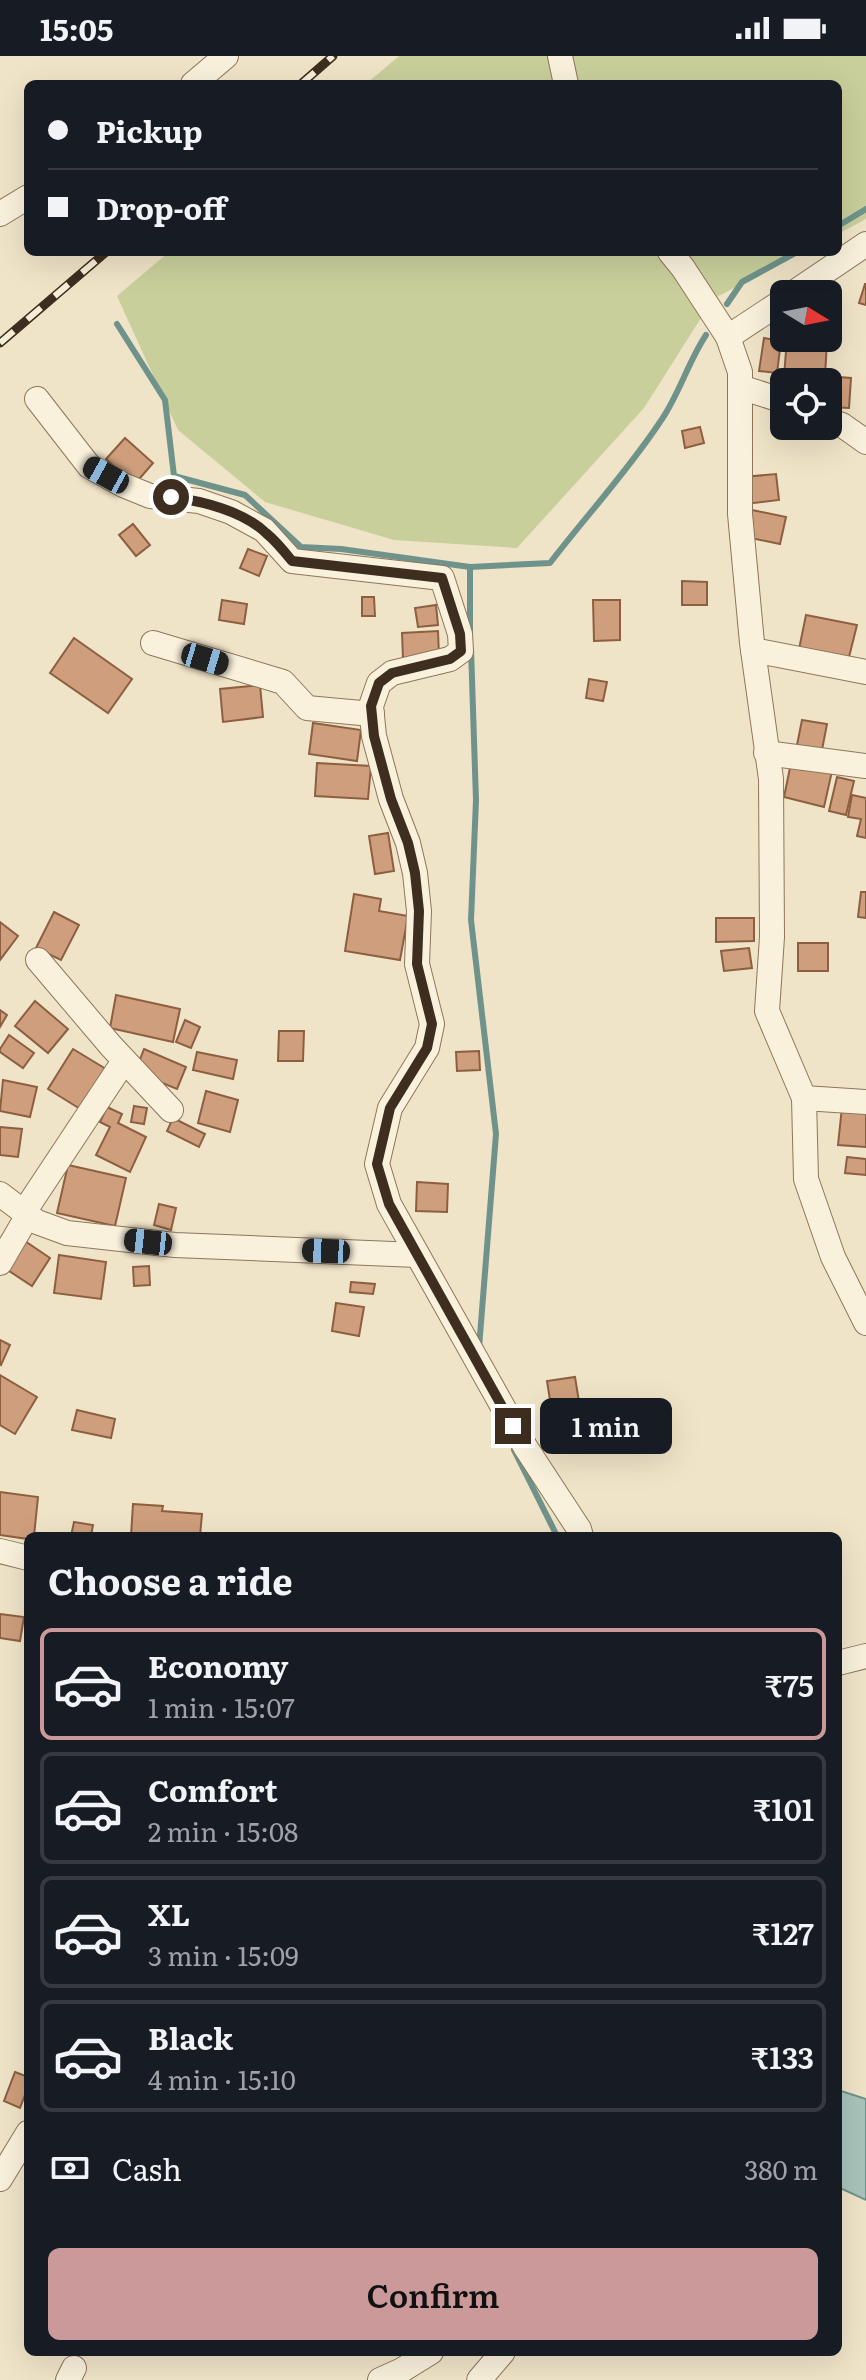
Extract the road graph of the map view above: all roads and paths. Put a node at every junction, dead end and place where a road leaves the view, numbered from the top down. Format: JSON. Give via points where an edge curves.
{"nodes":[{"id":1,"x":226,"y":56,"type":"edge"},
{"id":2,"x":560,"y":56,"type":"edge"},
{"id":3,"x":198,"y":80,"type":"edge"},
{"id":4,"x":565,"y":80,"type":"edge"},
{"id":5,"x":24,"y":199,"type":"edge"},
{"id":6,"x":0,"y":214,"type":"edge"},
{"id":7,"x":866,"y":244,"type":"edge"},
{"id":8,"x":673,"y":256,"type":"edge"},
{"id":9,"x":813,"y":280,"type":"edge"},
{"id":10,"x":770,"y":309,"type":"edge"},
{"id":11,"x":728,"y":337,"type":"junction"},
{"id":12,"x":740,"y":387,"type":"junction"},
{"id":13,"x":770,"y":397,"type":"edge"},
{"id":14,"x":37,"y":399,"type":"dead end"},
{"id":15,"x":842,"y":425,"type":"edge"},
{"id":16,"x":866,"y":442,"type":"edge"},
{"id":17,"x":153,"y":643,"type":"dead end"},
{"id":18,"x":753,"y":650,"type":"junction"},
{"id":19,"x":866,"y":672,"type":"edge"},
{"id":20,"x":372,"y":714,"type":"junction"},
{"id":21,"x":766,"y":753,"type":"junction"},
{"id":22,"x":866,"y":766,"type":"edge"},
{"id":23,"x":38,"y":960,"type":"dead end"},
{"id":24,"x":124,"y":1061,"type":"junction"},
{"id":25,"x":804,"y":1098,"type":"junction"},
{"id":26,"x":866,"y":1102,"type":"edge"},
{"id":27,"x":171,"y":1110,"type":"dead end"},
{"id":28,"x":0,"y":1194,"type":"edge"},
{"id":29,"x":26,"y":1213,"type":"junction"},
{"id":30,"x":417,"y":1255,"type":"junction"},
{"id":31,"x":0,"y":1263,"type":"edge"},
{"id":32,"x":866,"y":1323,"type":"edge"},
{"id":33,"x":580,"y":1532,"type":"edge"},
{"id":34,"x":0,"y":1551,"type":"edge"},
{"id":35,"x":24,"y":1557,"type":"edge"},
{"id":36,"x":866,"y":1656,"type":"edge"},
{"id":37,"x":842,"y":1662,"type":"edge"},
{"id":38,"x":24,"y":2140,"type":"edge"},
{"id":39,"x":0,"y":2179,"type":"edge"},
{"id":40,"x":425,"y":2356,"type":"edge"},
{"id":41,"x":500,"y":2356,"type":"edge"},
{"id":42,"x":380,"y":2380,"type":"edge"},
{"id":43,"x":479,"y":2380,"type":"edge"}],
"edges":[{"from":1,"to":3,"type":"street"},
{"from":2,"to":4,"type":"street"},
{"from":5,"to":6,"type":"street"},
{"from":7,"to":9,"type":"street"},
{"from":8,"to":11,"type":"street"},
{"from":10,"to":11,"type":"street"},
{"from":11,"to":12,"type":"street"},
{"from":12,"to":13,"type":"street"},
{"from":12,"to":18,"type":"street","via":[[740,514]]},
{"from":14,"to":20,"type":"street","via":[[89,466],[150,496],[199,501],[231,512],[264,530],[292,561],[442,578],[461,651],[450,659],[392,673],[379,683]]},
{"from":15,"to":16,"type":"street"},
{"from":17,"to":20,"type":"street","via":[[283,682],[307,708]]},
{"from":18,"to":19,"type":"street"},
{"from":18,"to":21,"type":"street"},
{"from":20,"to":30,"type":"street","via":[[415,873],[417,964],[432,1024],[427,1048],[390,1108],[377,1164],[389,1204]]},
{"from":21,"to":22,"type":"street"},
{"from":21,"to":25,"type":"street","via":[[771,779],[772,937],[767,1011]]},
{"from":23,"to":24,"type":"street"},
{"from":24,"to":27,"type":"street"},
{"from":24,"to":29,"type":"street"},
{"from":25,"to":26,"type":"street"},
{"from":25,"to":32,"type":"street","via":[[806,1179],[833,1257]]},
{"from":28,"to":29,"type":"street"},
{"from":29,"to":30,"type":"street","via":[[67,1233],[175,1245]]},
{"from":29,"to":31,"type":"street"},
{"from":30,"to":33,"type":"street"},
{"from":34,"to":35,"type":"street"},
{"from":36,"to":37,"type":"street"},
{"from":38,"to":39,"type":"street"},
{"from":40,"to":42,"type":"street"},
{"from":41,"to":43,"type":"street"}]}
